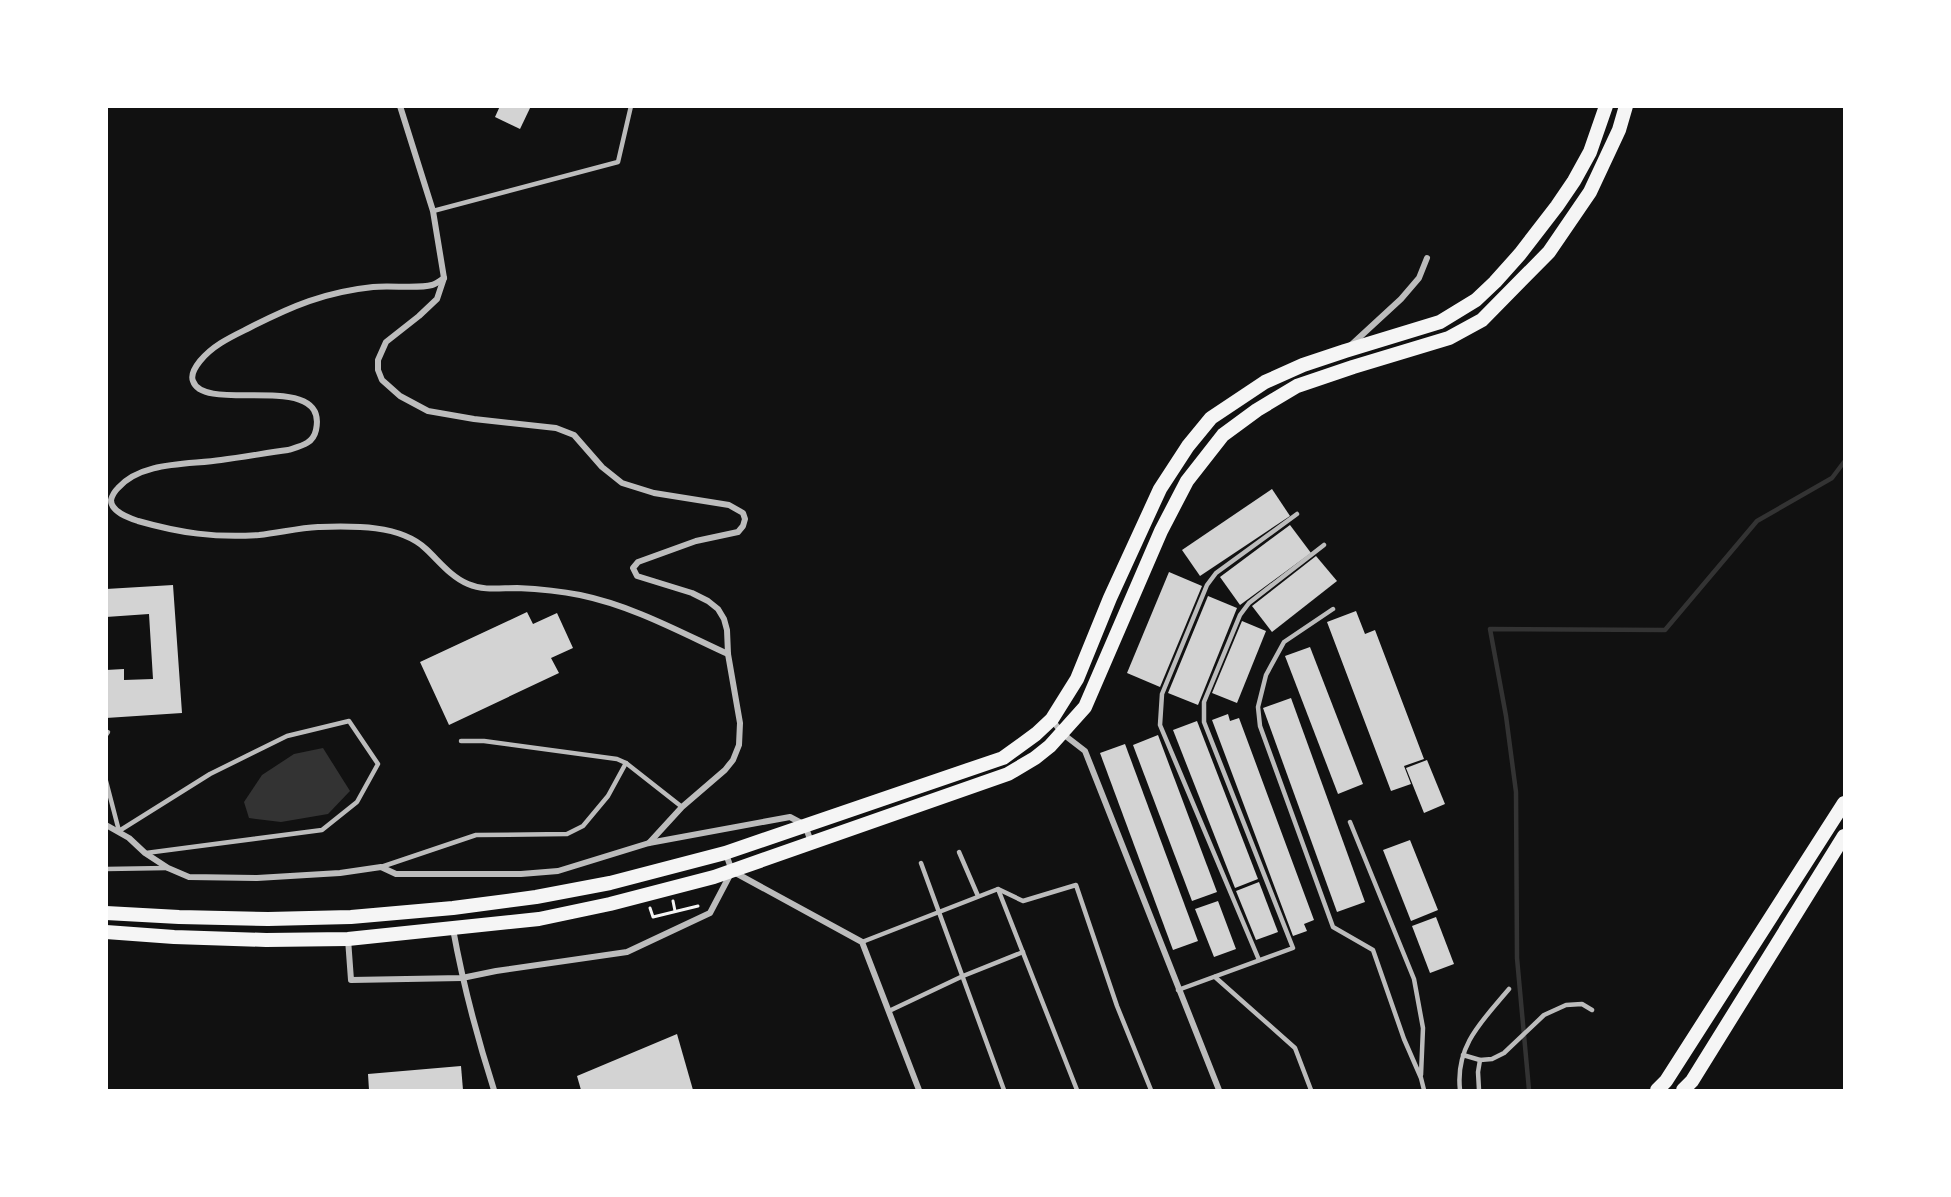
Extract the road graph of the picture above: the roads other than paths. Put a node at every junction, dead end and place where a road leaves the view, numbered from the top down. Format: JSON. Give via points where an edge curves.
{"nodes":[{"id":1,"x":400,"y":106,"type":"edge"},
{"id":2,"x":631,"y":106,"type":"edge"},
{"id":3,"x":1606,"y":106,"type":"edge"},
{"id":4,"x":1626,"y":106,"type":"edge"},
{"id":5,"x":433,"y":211,"type":"junction"},
{"id":6,"x":1427,"y":258,"type":"dead end"},
{"id":7,"x":444,"y":278,"type":"junction"},
{"id":8,"x":1345,"y":351,"type":"junction"},
{"id":9,"x":1353,"y":367,"type":"junction"},
{"id":10,"x":1297,"y":514,"type":"dead end"},
{"id":11,"x":1324,"y":545,"type":"dead end"},
{"id":12,"x":1333,"y":609,"type":"dead end"},
{"id":13,"x":728,"y":654,"type":"junction"},
{"id":14,"x":1052,"y":719,"type":"junction"},
{"id":15,"x":1063,"y":734,"type":"junction"},
{"id":16,"x":461,"y":741,"type":"dead end"},
{"id":17,"x":626,"y":763,"type":"junction"},
{"id":18,"x":106,"y":781,"type":"edge"},
{"id":19,"x":1845,"y":803,"type":"edge"},
{"id":20,"x":682,"y":807,"type":"junction"},
{"id":21,"x":1350,"y":822,"type":"dead end"},
{"id":22,"x":106,"y":825,"type":"edge"},
{"id":23,"x":806,"y":825,"type":"junction"},
{"id":24,"x":119,"y":831,"type":"junction"},
{"id":25,"x":1845,"y":836,"type":"edge"},
{"id":26,"x":649,"y":843,"type":"junction"},
{"id":27,"x":812,"y":843,"type":"junction"},
{"id":28,"x":959,"y":852,"type":"dead end"},
{"id":29,"x":145,"y":853,"type":"junction"},
{"id":30,"x":725,"y":853,"type":"junction"},
{"id":31,"x":921,"y":863,"type":"dead end"},
{"id":32,"x":381,"y":867,"type":"junction"},
{"id":33,"x":168,"y":868,"type":"junction"},
{"id":34,"x":106,"y":869,"type":"edge"},
{"id":35,"x":732,"y":872,"type":"junction"},
{"id":36,"x":998,"y":889,"type":"junction"},
{"id":37,"x":978,"y":896,"type":"junction"},
{"id":38,"x":939,"y":911,"type":"junction"},
{"id":39,"x":106,"y":913,"type":"edge"},
{"id":40,"x":453,"y":928,"type":"junction"},
{"id":41,"x":106,"y":932,"type":"edge"},
{"id":42,"x":348,"y":939,"type":"junction"},
{"id":43,"x":862,"y":942,"type":"junction"},
{"id":44,"x":1023,"y":952,"type":"junction"},
{"id":45,"x":1258,"y":960,"type":"junction"},
{"id":46,"x":963,"y":976,"type":"junction"},
{"id":47,"x":1215,"y":977,"type":"junction"},
{"id":48,"x":462,"y":978,"type":"junction"},
{"id":49,"x":1509,"y":989,"type":"dead end"},
{"id":50,"x":1178,"y":990,"type":"junction"},
{"id":51,"x":1592,"y":1010,"type":"dead end"},
{"id":52,"x":889,"y":1011,"type":"junction"},
{"id":53,"x":1463,"y":1055,"type":"junction"},
{"id":54,"x":1480,"y":1060,"type":"junction"},
{"id":55,"x":1421,"y":1078,"type":"junction"},
{"id":56,"x":494,"y":1090,"type":"edge"},
{"id":57,"x":920,"y":1090,"type":"edge"},
{"id":58,"x":1004,"y":1090,"type":"edge"},
{"id":59,"x":1077,"y":1090,"type":"edge"},
{"id":60,"x":1151,"y":1090,"type":"edge"},
{"id":61,"x":1219,"y":1090,"type":"edge"},
{"id":62,"x":1311,"y":1090,"type":"edge"},
{"id":63,"x":1424,"y":1090,"type":"edge"},
{"id":64,"x":1460,"y":1090,"type":"edge"},
{"id":65,"x":1479,"y":1090,"type":"edge"},
{"id":66,"x":1657,"y":1090,"type":"edge"},
{"id":67,"x":1683,"y":1090,"type":"edge"}],
"edges":[{"from":1,"to":5,"type":"street"},
{"from":2,"to":5,"type":"lane","via":[[618,162]]},
{"from":3,"to":8,"type":"main road","via":[[1590,152],[1574,181],[1526,246],[1476,300],[1440,322]]},
{"from":4,"to":9,"type":"main road","via":[[1590,192],[1549,252],[1482,320],[1449,338]]},
{"from":5,"to":7,"type":"street"},
{"from":6,"to":8,"type":"street","via":[[1419,278],[1401,299]]},
{"from":7,"to":13,"type":"street","via":[[437,299],[386,342],[378,360],[382,380],[400,396],[428,411],[556,428],[573,435],[622,483],[739,509],[745,519],[738,532],[687,544],[638,562],[633,568],[637,576],[692,594],[718,609],[727,630]]},
{"from":7,"to":13,"type":"street","via":[[433,285],[375,287],[312,299],[223,341],[196,366],[192,374],[197,387],[214,394],[298,399],[315,413],[316,429],[311,441],[288,450],[142,473],[118,488],[111,501],[113,507],[133,519],[190,534],[259,535],[317,527],[381,528],[424,547],[467,584],[548,590],[606,601],[644,614]]},
{"from":8,"to":9,"type":"main road"},
{"from":8,"to":14,"type":"main road","via":[[1265,382],[1211,418],[1188,446],[1160,489],[1077,679]]},
{"from":9,"to":15,"type":"main road","via":[[1297,386],[1223,435],[1187,481],[1161,531],[1085,707]]},
{"from":10,"to":45,"type":"lane","via":[[1216,573],[1207,585],[1162,694],[1160,725]]},
{"from":11,"to":45,"type":"lane","via":[[1249,603],[1240,615],[1204,702],[1204,722],[1293,948]]},
{"from":12,"to":55,"type":"lane","via":[[1284,642],[1266,675],[1258,707],[1260,726],[1333,927],[1373,950]]},
{"from":13,"to":20,"type":"street","via":[[740,723],[739,745],[725,770]]},
{"from":14,"to":15,"type":"street"},
{"from":14,"to":23,"type":"main road","via":[[1003,758]]},
{"from":15,"to":27,"type":"main road","via":[[1008,774]]},
{"from":15,"to":50,"type":"street","via":[[1084,751]]},
{"from":16,"to":17,"type":"lane","via":[[484,741]]},
{"from":17,"to":20,"type":"lane"},
{"from":17,"to":32,"type":"lane","via":[[609,796],[583,826],[567,834],[476,835]]},
{"from":18,"to":24,"type":"lane"},
{"from":19,"to":66,"type":"main road"},
{"from":20,"to":26,"type":"street"},
{"from":21,"to":55,"type":"lane","via":[[1414,979],[1423,1028]]},
{"from":22,"to":24,"type":"street"},
{"from":23,"to":26,"type":"street","via":[[790,817]]},
{"from":23,"to":27,"type":"street"},
{"from":23,"to":30,"type":"main road"},
{"from":24,"to":29,"type":"street"},
{"from":24,"to":29,"type":"lane","via":[[210,774],[287,736],[349,722],[378,764],[357,802],[322,830]]},
{"from":25,"to":67,"type":"main road"},
{"from":26,"to":32,"type":"street","via":[[558,871],[396,874]]},
{"from":27,"to":35,"type":"main road"},
{"from":28,"to":37,"type":"lane"},
{"from":29,"to":33,"type":"street"},
{"from":30,"to":35,"type":"street"},
{"from":30,"to":39,"type":"main road","via":[[610,883],[453,908],[351,917]]},
{"from":31,"to":38,"type":"lane"},
{"from":32,"to":33,"type":"street","via":[[257,878],[189,877]]},
{"from":33,"to":34,"type":"lane"},
{"from":35,"to":40,"type":"main road","via":[[539,919]]},
{"from":35,"to":43,"type":"street"},
{"from":35,"to":48,"type":"street","via":[[710,913],[627,952]]},
{"from":36,"to":37,"type":"lane"},
{"from":36,"to":44,"type":"lane"},
{"from":36,"to":60,"type":"lane","via":[[1023,902],[1076,885],[1117,1006]]},
{"from":37,"to":38,"type":"lane"},
{"from":38,"to":43,"type":"lane"},
{"from":38,"to":46,"type":"lane"},
{"from":40,"to":42,"type":"main road"},
{"from":40,"to":48,"type":"street"},
{"from":41,"to":42,"type":"main road","via":[[266,940]]},
{"from":42,"to":48,"type":"street","via":[[351,980]]},
{"from":43,"to":52,"type":"street"},
{"from":44,"to":46,"type":"lane"},
{"from":44,"to":59,"type":"lane"},
{"from":45,"to":47,"type":"lane"},
{"from":46,"to":52,"type":"lane"},
{"from":46,"to":58,"type":"lane"},
{"from":47,"to":50,"type":"lane"},
{"from":47,"to":62,"type":"lane","via":[[1295,1048]]},
{"from":48,"to":56,"type":"street"},
{"from":49,"to":53,"type":"lane","via":[[1475,1029]]},
{"from":50,"to":61,"type":"street"},
{"from":51,"to":54,"type":"lane","via":[[1582,1004],[1566,1005],[1544,1014],[1503,1053]]},
{"from":52,"to":57,"type":"street"},
{"from":53,"to":54,"type":"lane"},
{"from":53,"to":64,"type":"lane"},
{"from":54,"to":65,"type":"lane"},
{"from":55,"to":63,"type":"lane"}]}
